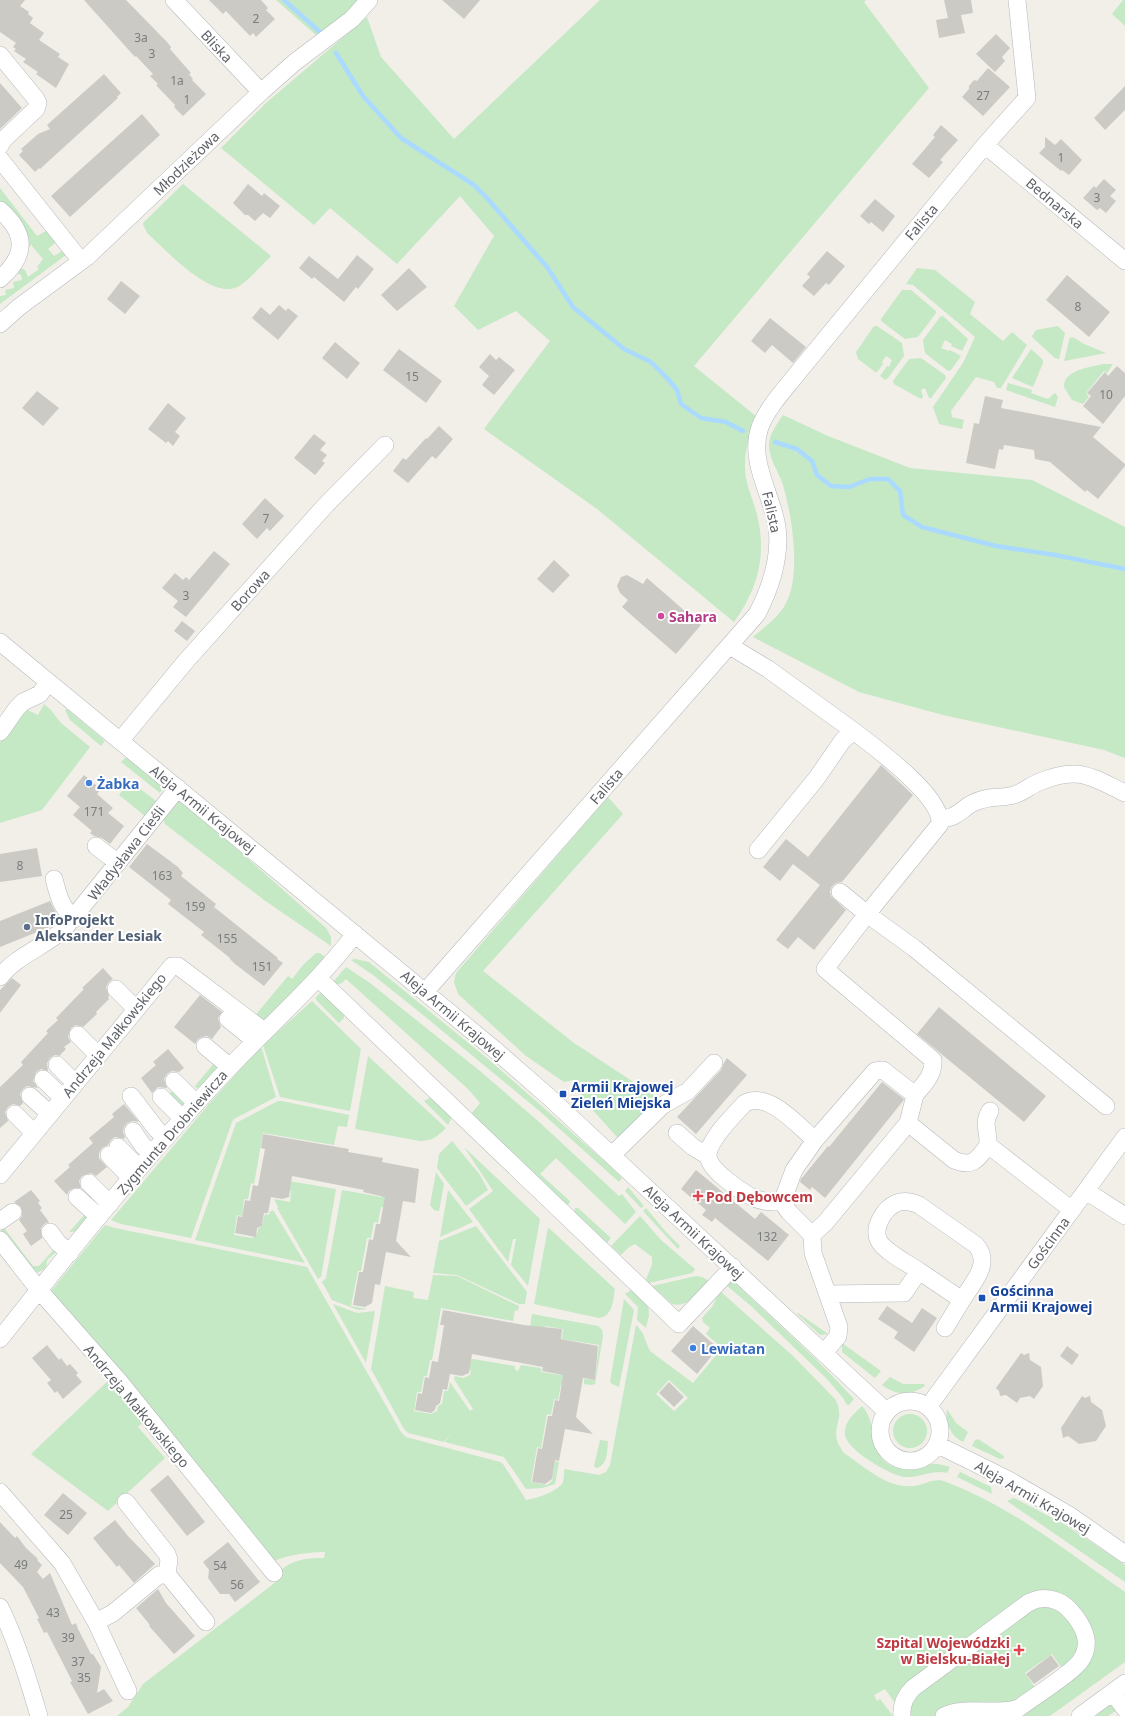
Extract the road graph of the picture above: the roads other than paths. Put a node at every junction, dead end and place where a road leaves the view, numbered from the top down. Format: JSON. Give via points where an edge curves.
{"nodes":[{"id":1,"x":174,"y":0,"type":"edge"},
{"id":2,"x":369,"y":0,"type":"edge"},
{"id":3,"x":1017,"y":0,"type":"edge"},
{"id":4,"x":0,"y":55,"type":"edge"},
{"id":5,"x":261,"y":92,"type":"junction"},
{"id":6,"x":985,"y":145,"type":"junction"},
{"id":7,"x":0,"y":146,"type":"edge"},
{"id":8,"x":0,"y":159,"type":"edge"},
{"id":9,"x":0,"y":210,"type":"edge"},
{"id":10,"x":81,"y":261,"type":"junction"},
{"id":11,"x":1125,"y":261,"type":"edge"},
{"id":12,"x":0,"y":279,"type":"edge"},
{"id":13,"x":0,"y":324,"type":"edge"},
{"id":14,"x":385,"y":444,"type":"dead end"},
{"id":15,"x":0,"y":642,"type":"edge"},
{"id":16,"x":730,"y":646,"type":"junction"},
{"id":17,"x":48,"y":682,"type":"junction"},
{"id":18,"x":0,"y":732,"type":"edge"},
{"id":19,"x":855,"y":732,"type":"junction"},
{"id":20,"x":120,"y":741,"type":"junction"},
{"id":21,"x":178,"y":788,"type":"junction"},
{"id":22,"x":1125,"y":793,"type":"edge"},
{"id":23,"x":941,"y":817,"type":"junction"},
{"id":24,"x":96,"y":846,"type":"dead end"},
{"id":25,"x":758,"y":850,"type":"dead end"},
{"id":26,"x":118,"y":863,"type":"junction"},
{"id":27,"x":54,"y":879,"type":"dead end"},
{"id":28,"x":840,"y":892,"type":"dead end"},
{"id":29,"x":867,"y":914,"type":"junction"},
{"id":30,"x":74,"y":919,"type":"junction"},
{"id":31,"x":355,"y":934,"type":"junction"},
{"id":32,"x":0,"y":977,"type":"edge"},
{"id":33,"x":318,"y":979,"type":"junction"},
{"id":34,"x":116,"y":989,"type":"dead end"},
{"id":35,"x":425,"y":992,"type":"junction"},
{"id":36,"x":136,"y":1009,"type":"junction"},
{"id":37,"x":228,"y":1019,"type":"dead end"},
{"id":38,"x":78,"y":1035,"type":"dead end"},
{"id":39,"x":259,"y":1036,"type":"junction"},
{"id":40,"x":205,"y":1046,"type":"dead end"},
{"id":41,"x":98,"y":1055,"type":"junction"},
{"id":42,"x":714,"y":1063,"type":"dead end"},
{"id":43,"x":57,"y":1065,"type":"dead end"},
{"id":44,"x":230,"y":1066,"type":"junction"},
{"id":45,"x":43,"y":1079,"type":"dead end"},
{"id":46,"x":174,"y":1081,"type":"dead end"},
{"id":47,"x":75,"y":1084,"type":"junction"},
{"id":48,"x":915,"y":1095,"type":"junction"},
{"id":49,"x":30,"y":1096,"type":"dead end"},
{"id":50,"x":131,"y":1096,"type":"dead end"},
{"id":51,"x":161,"y":1097,"type":"dead end"},
{"id":52,"x":63,"y":1098,"type":"junction"},
{"id":53,"x":196,"y":1103,"type":"junction"},
{"id":54,"x":1106,"y":1106,"type":"dead end"},
{"id":55,"x":990,"y":1111,"type":"dead end"},
{"id":56,"x":15,"y":1114,"type":"dead end"},
{"id":57,"x":50,"y":1114,"type":"junction"},
{"id":58,"x":183,"y":1119,"type":"junction"},
{"id":59,"x":908,"y":1122,"type":"junction"},
{"id":60,"x":133,"y":1131,"type":"dead end"},
{"id":61,"x":34,"y":1133,"type":"junction"},
{"id":62,"x":677,"y":1133,"type":"dead end"},
{"id":63,"x":1125,"y":1137,"type":"edge"},
{"id":64,"x":166,"y":1138,"type":"junction"},
{"id":65,"x":815,"y":1140,"type":"junction"},
{"id":66,"x":988,"y":1145,"type":"junction"},
{"id":67,"x":152,"y":1153,"type":"junction"},
{"id":68,"x":612,"y":1155,"type":"junction"},
{"id":69,"x":112,"y":1156,"type":"dead end"},
{"id":70,"x":708,"y":1156,"type":"junction"},
{"id":71,"x":3,"y":1166,"type":"edge"},
{"id":72,"x":132,"y":1177,"type":"junction"},
{"id":73,"x":89,"y":1183,"type":"dead end"},
{"id":74,"x":1086,"y":1191,"type":"junction"},
{"id":75,"x":77,"y":1197,"type":"dead end"},
{"id":76,"x":782,"y":1202,"type":"junction"},
{"id":77,"x":110,"y":1204,"type":"junction"},
{"id":78,"x":1072,"y":1210,"type":"junction"},
{"id":79,"x":1125,"y":1216,"type":"edge"},
{"id":80,"x":99,"y":1217,"type":"junction"},
{"id":81,"x":50,"y":1232,"type":"dead end"},
{"id":82,"x":812,"y":1235,"type":"junction"},
{"id":83,"x":0,"y":1240,"type":"edge"},
{"id":84,"x":70,"y":1253,"type":"junction"},
{"id":85,"x":733,"y":1267,"type":"junction"},
{"id":86,"x":919,"y":1271,"type":"junction"},
{"id":87,"x":39,"y":1290,"type":"junction"},
{"id":88,"x":828,"y":1294,"type":"junction"},
{"id":89,"x":962,"y":1300,"type":"junction"},
{"id":90,"x":944,"y":1328,"type":"dead end"},
{"id":91,"x":0,"y":1339,"type":"edge"},
{"id":92,"x":824,"y":1353,"type":"junction"},
{"id":93,"x":928,"y":1407,"type":"junction"},
{"id":94,"x":887,"y":1412,"type":"junction"},
{"id":95,"x":938,"y":1445,"type":"junction"},
{"id":96,"x":0,"y":1492,"type":"edge"},
{"id":97,"x":126,"y":1502,"type":"dead end"},
{"id":98,"x":1125,"y":1554,"type":"edge"},
{"id":99,"x":274,"y":1573,"type":"dead end"},
{"id":100,"x":167,"y":1574,"type":"junction"},
{"id":101,"x":0,"y":1607,"type":"edge"},
{"id":102,"x":96,"y":1622,"type":"junction"},
{"id":103,"x":206,"y":1622,"type":"dead end"},
{"id":104,"x":1119,"y":1688,"type":"edge"},
{"id":105,"x":128,"y":1691,"type":"dead end"},
{"id":106,"x":1125,"y":1709,"type":"edge"},
{"id":107,"x":39,"y":1716,"type":"edge"},
{"id":108,"x":902,"y":1716,"type":"edge"},
{"id":109,"x":944,"y":1716,"type":"edge"},
{"id":110,"x":1081,"y":1716,"type":"edge"}],
"edges":[{"from":1,"to":5,"type":"street","name":"Bliska"},
{"from":2,"to":5,"type":"street","name":"Młodzieżowa","via":[[352,19],[295,62]]},
{"from":3,"to":6,"type":"street","name":"Falista","via":[[1027,98]]},
{"from":4,"to":7,"type":"street","via":[[38,103],[36,110],[2,141]]},
{"from":5,"to":10,"type":"street","name":"Młodzieżowa"},
{"from":6,"to":11,"type":"street","name":"Bednarska"},
{"from":6,"to":16,"type":"street","name":"Falista","via":[[805,363],[760,426],[757,452],[777,526],[777,562],[766,598],[757,614]]},
{"from":8,"to":10,"type":"street"},
{"from":9,"to":12,"type":"street","via":[[15,224],[21,249],[17,260]]},
{"from":10,"to":13,"type":"street","name":"Młodzieżowa"},
{"from":14,"to":20,"type":"street","name":"Borowa","via":[[324,507],[186,661]]},
{"from":15,"to":17,"type":"street","name":"Aleja Armii Krajowej"},
{"from":16,"to":19,"type":"street","via":[[768,669]]},
{"from":16,"to":35,"type":"street","name":"Falista"},
{"from":17,"to":18,"type":"street","via":[[40,694],[16,708]]},
{"from":17,"to":20,"type":"street","name":"Aleja Armii Krajowej"},
{"from":19,"to":23,"type":"street","via":[[915,782]]},
{"from":19,"to":25,"type":"street","via":[[843,740],[816,779]]},
{"from":20,"to":21,"type":"street","name":"Aleja Armii Krajowej"},
{"from":21,"to":26,"type":"street","name":"Władysława Cieśli"},
{"from":21,"to":31,"type":"street","name":"Aleja Armii Krajowej"},
{"from":22,"to":23,"type":"street","via":[[1086,775],[1070,773],[1041,781],[1015,794],[987,797],[952,817]]},
{"from":23,"to":29,"type":"street","via":[[940,824]]},
{"from":24,"to":26,"type":"street"},
{"from":26,"to":30,"type":"street","name":"Władysława Cieśli"},
{"from":27,"to":30,"type":"street","via":[[59,900]]},
{"from":28,"to":29,"type":"street"},
{"from":29,"to":48,"type":"street","via":[[825,968],[933,1060],[934,1068],[930,1076]]},
{"from":29,"to":54,"type":"street","via":[[914,948]]},
{"from":30,"to":32,"type":"street","name":"Władysława Cieśli","via":[[53,939],[10,966]]},
{"from":31,"to":33,"type":"street","name":"Zygmunta Drobniewicza"},
{"from":31,"to":35,"type":"street","name":"Aleja Armii Krajowej"},
{"from":33,"to":39,"type":"street","name":"Zygmunta Drobniewicza"},
{"from":33,"to":85,"type":"street","via":[[679,1324]]},
{"from":34,"to":36,"type":"street"},
{"from":35,"to":68,"type":"street","name":"Aleja Armii Krajowej","via":[[505,1058]]},
{"from":36,"to":39,"type":"street","name":"Andrzeja Małkowskiego","via":[[175,965]]},
{"from":36,"to":41,"type":"street","name":"Andrzeja Małkowskiego"},
{"from":37,"to":39,"type":"street"},
{"from":38,"to":41,"type":"street"},
{"from":39,"to":44,"type":"street","name":"Zygmunta Drobniewicza"},
{"from":40,"to":44,"type":"street"},
{"from":41,"to":47,"type":"street","name":"Andrzeja Małkowskiego"},
{"from":42,"to":68,"type":"street","via":[[688,1091],[663,1105]]},
{"from":43,"to":47,"type":"street"},
{"from":44,"to":53,"type":"street","name":"Zygmunta Drobniewicza"},
{"from":45,"to":52,"type":"street"},
{"from":46,"to":53,"type":"street"},
{"from":47,"to":52,"type":"street","name":"Andrzeja Małkowskiego"},
{"from":48,"to":59,"type":"street"},
{"from":48,"to":65,"type":"street","via":[[883,1070],[875,1071]]},
{"from":49,"to":57,"type":"street"},
{"from":50,"to":64,"type":"street"},
{"from":51,"to":58,"type":"street"},
{"from":52,"to":57,"type":"street","name":"Andrzeja Małkowskiego"},
{"from":53,"to":58,"type":"street","name":"Zygmunta Drobniewicza"},
{"from":55,"to":66,"type":"street","via":[[985,1119],[989,1136]]},
{"from":56,"to":61,"type":"street"},
{"from":57,"to":61,"type":"street","name":"Andrzeja Małkowskiego"},
{"from":58,"to":64,"type":"street","name":"Zygmunta Drobniewicza"},
{"from":59,"to":66,"type":"street","via":[[954,1160],[962,1163],[976,1161]]},
{"from":59,"to":82,"type":"street","via":[[825,1223]]},
{"from":60,"to":67,"type":"street"},
{"from":61,"to":71,"type":"street","name":"Andrzeja Małkowskiego"},
{"from":62,"to":70,"type":"street"},
{"from":63,"to":74,"type":"street","name":"Gościnna"},
{"from":64,"to":67,"type":"street","name":"Zygmunta Drobniewicza"},
{"from":65,"to":70,"type":"street","via":[[778,1108],[760,1100],[751,1100],[745,1103],[714,1139]]},
{"from":65,"to":76,"type":"street","via":[[794,1170]]},
{"from":66,"to":78,"type":"street"},
{"from":67,"to":72,"type":"street","name":"Zygmunta Drobniewicza"},
{"from":68,"to":85,"type":"street","name":"Aleja Armii Krajowej"},
{"from":69,"to":72,"type":"street"},
{"from":70,"to":76,"type":"street","via":[[710,1164],[718,1174],[754,1198]]},
{"from":72,"to":77,"type":"street","name":"Zygmunta Drobniewicza"},
{"from":73,"to":77,"type":"street"},
{"from":74,"to":78,"type":"street","name":"Gościnna"},
{"from":74,"to":79,"type":"street"},
{"from":75,"to":80,"type":"street"},
{"from":76,"to":82,"type":"street"},
{"from":77,"to":80,"type":"street","name":"Zygmunta Drobniewicza"},
{"from":78,"to":93,"type":"street","name":"Gościnna"},
{"from":80,"to":84,"type":"street","name":"Zygmunta Drobniewicza"},
{"from":81,"to":84,"type":"street"},
{"from":82,"to":88,"type":"street","via":[[813,1253]]},
{"from":83,"to":87,"type":"street","name":"Andrzeja Małkowskiego"},
{"from":84,"to":87,"type":"street","name":"Zygmunta Drobniewicza"},
{"from":85,"to":92,"type":"street","name":"Aleja Armii Krajowej"},
{"from":86,"to":88,"type":"street","via":[[904,1293]]},
{"from":86,"to":89,"type":"street"},
{"from":86,"to":89,"type":"street","via":[[879,1241],[877,1234],[880,1219],[890,1206],[898,1202],[919,1205],[980,1250],[984,1261],[982,1267]]},
{"from":87,"to":91,"type":"street","name":"Zygmunta Drobniewicza"},
{"from":87,"to":99,"type":"street","name":"Andrzeja Małkowskiego","via":[[119,1381]]},
{"from":88,"to":92,"type":"street","via":[[839,1332]]},
{"from":89,"to":90,"type":"street"},
{"from":92,"to":94,"type":"street","name":"Aleja Armii Krajowej"},
{"from":93,"to":94,"type":"street","via":[[914,1401],[906,1401],[892,1406]]},
{"from":93,"to":95,"type":"street","via":[[939,1420]]},
{"from":94,"to":95,"type":"street","via":[[882,1420],[880,1438],[884,1447],[894,1457],[906,1462],[916,1462],[932,1453]]},
{"from":95,"to":98,"type":"street","name":"Aleja Armii Krajowej","via":[[1007,1479],[1069,1515]]},
{"from":96,"to":102,"type":"street","via":[[62,1563]]},
{"from":97,"to":100,"type":"street","via":[[167,1554]]},
{"from":100,"to":102,"type":"street","via":[[159,1575],[113,1613]]},
{"from":100,"to":103,"type":"street"},
{"from":101,"to":107,"type":"street","via":[[23,1662]]},
{"from":102,"to":105,"type":"street"},
{"from":104,"to":106,"type":"street"},
{"from":104,"to":110,"type":"street"},
{"from":108,"to":109,"type":"street","via":[[903,1703],[912,1688],[1028,1603],[1046,1599],[1058,1601],[1068,1608],[1086,1638],[1084,1655],[1077,1666],[1019,1708],[1002,1713],[954,1712]]}]}
